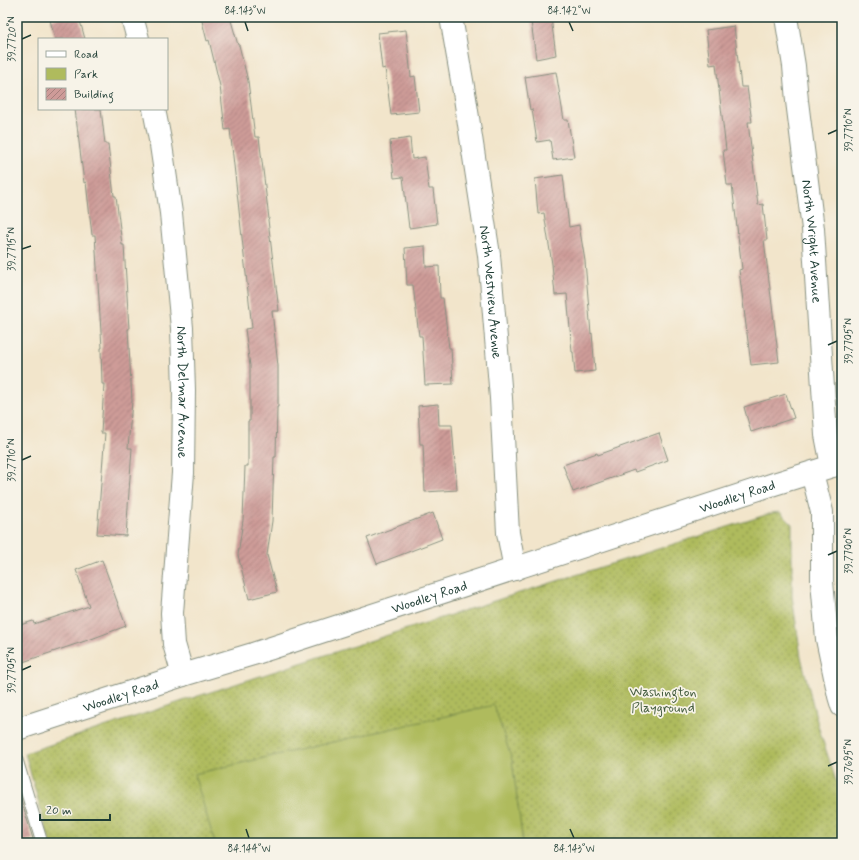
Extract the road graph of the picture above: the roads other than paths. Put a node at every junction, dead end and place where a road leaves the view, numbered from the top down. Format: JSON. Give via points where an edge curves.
{"nodes":[{"id":1,"x":132,"y":17,"type":"edge"},
{"id":2,"x":451,"y":17,"type":"edge"},
{"id":3,"x":786,"y":17,"type":"edge"},
{"id":4,"x":138,"y":38,"type":"edge"},
{"id":5,"x":154,"y":110,"type":"edge"},
{"id":6,"x":829,"y":467,"type":"edge"},
{"id":7,"x":514,"y":569,"type":"junction"},
{"id":8,"x":183,"y":675,"type":"junction"},
{"id":9,"x":842,"y":706,"type":"edge"},
{"id":10,"x":17,"y":729,"type":"edge"},
{"id":11,"x":17,"y":760,"type":"edge"},
{"id":12,"x":42,"y":843,"type":"edge"}],
"edges":[{"from":1,"to":4,"type":"street"},
{"from":2,"to":7,"type":"street","name":"North Westview Avenue","via":[[488,255],[501,398],[508,533]]},
{"from":3,"to":6,"type":"street","name":"North Wright Avenue","via":[[813,229]]},
{"from":5,"to":8,"type":"street","name":"North Delmar Avenue","via":[[172,213],[182,328],[183,473],[172,612],[174,644]]},
{"from":6,"to":7,"type":"street","name":"Woodley Road"},
{"from":6,"to":9,"type":"street","name":"North Wright Avenue","via":[[822,512],[822,581],[827,639]]},
{"from":7,"to":8,"type":"street","name":"Woodley Road"},
{"from":8,"to":10,"type":"street","name":"Woodley Road"},
{"from":11,"to":12,"type":"lane"}]}
